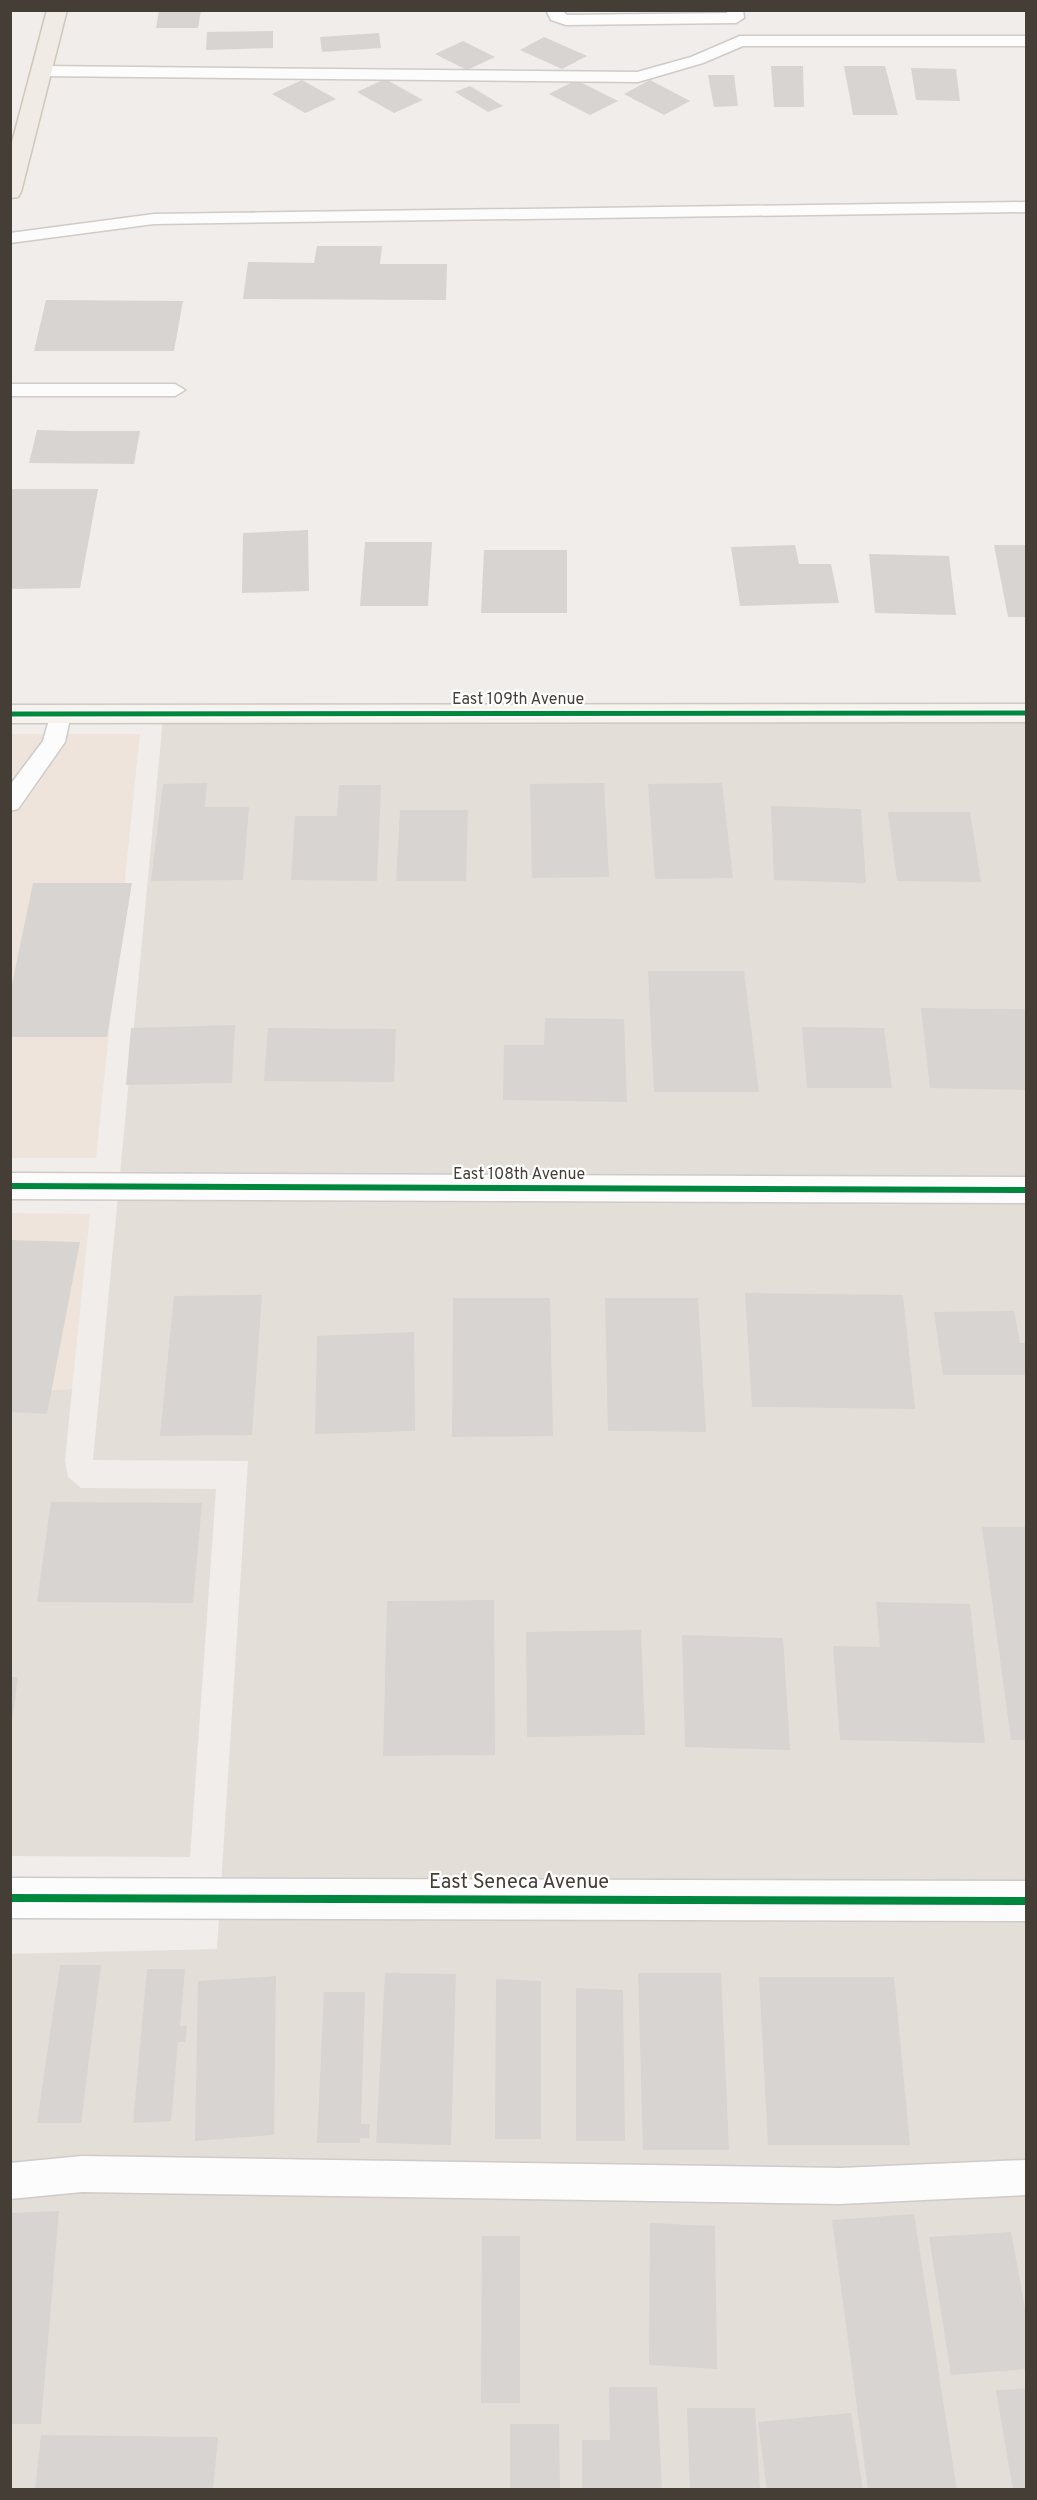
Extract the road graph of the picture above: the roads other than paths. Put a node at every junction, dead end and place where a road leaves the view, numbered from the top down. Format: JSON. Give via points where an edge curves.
{"nodes":[{"id":1,"x":57,"y":10,"type":"edge"},
{"id":2,"x":554,"y":10,"type":"edge"},
{"id":3,"x":659,"y":14,"type":"edge"},
{"id":4,"x":736,"y":14,"type":"edge"},
{"id":5,"x":1026,"y":41,"type":"edge"},
{"id":6,"x":42,"y":71,"type":"junction"},
{"id":7,"x":10,"y":192,"type":"edge"},
{"id":8,"x":1026,"y":207,"type":"edge"},
{"id":9,"x":10,"y":238,"type":"edge"},
{"id":10,"x":10,"y":390,"type":"edge"},
{"id":11,"x":175,"y":390,"type":"dead end"},
{"id":12,"x":1026,"y":713,"type":"edge"},
{"id":13,"x":10,"y":714,"type":"edge"},
{"id":14,"x":60,"y":714,"type":"junction"},
{"id":15,"x":10,"y":803,"type":"edge"},
{"id":16,"x":10,"y":1186,"type":"edge"},
{"id":17,"x":1026,"y":1190,"type":"edge"},
{"id":18,"x":10,"y":1898,"type":"edge"},
{"id":19,"x":1026,"y":1901,"type":"edge"},
{"id":20,"x":1026,"y":2178,"type":"edge"},
{"id":21,"x":10,"y":2181,"type":"edge"}],
"edges":[{"from":1,"to":6,"type":"main road"},
{"from":2,"to":3,"type":"lane","via":[[557,17],[566,20]]},
{"from":3,"to":4,"type":"lane"},
{"from":5,"to":6,"type":"lane","via":[[740,41],[698,60],[638,77]]},
{"from":6,"to":7,"type":"main road"},
{"from":8,"to":9,"type":"lane","via":[[154,219]]},
{"from":10,"to":11,"type":"lane"},
{"from":12,"to":14,"type":"street","name":"East 109th Avenue"},
{"from":13,"to":14,"type":"street","name":"East 109th Avenue"},
{"from":14,"to":15,"type":"lane","via":[[54,742]]},
{"from":16,"to":17,"type":"street","name":"East 108th Avenue"},
{"from":18,"to":19,"type":"street","name":"East Seneca Avenue"},
{"from":20,"to":21,"type":"lane","via":[[840,2186],[82,2174]]}]}
